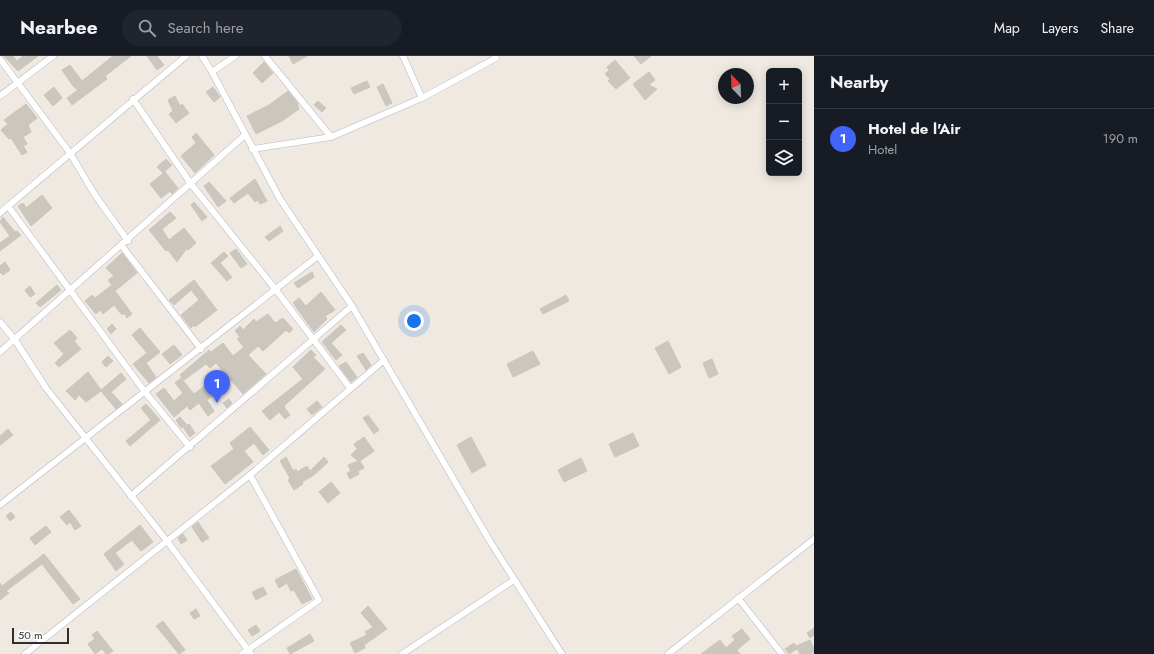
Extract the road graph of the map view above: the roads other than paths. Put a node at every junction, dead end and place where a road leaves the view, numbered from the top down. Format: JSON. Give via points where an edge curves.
{"nodes":[{"id":1,"x":54,"y":56,"type":"edge"},
{"id":2,"x":186,"y":56,"type":"edge"},
{"id":3,"x":202,"y":56,"type":"edge"},
{"id":4,"x":235,"y":56,"type":"edge"},
{"id":5,"x":265,"y":56,"type":"edge"},
{"id":6,"x":403,"y":56,"type":"edge"},
{"id":7,"x":496,"y":57,"type":"edge"},
{"id":8,"x":0,"y":59,"type":"edge"},
{"id":9,"x":212,"y":72,"type":"junction"},
{"id":10,"x":18,"y":83,"type":"junction"},
{"id":11,"x":0,"y":96,"type":"edge"},
{"id":12,"x":422,"y":98,"type":"junction"},
{"id":13,"x":133,"y":99,"type":"junction"},
{"id":14,"x":245,"y":135,"type":"junction"},
{"id":15,"x":331,"y":137,"type":"junction"},
{"id":16,"x":252,"y":149,"type":"junction"},
{"id":17,"x":70,"y":153,"type":"junction"},
{"id":18,"x":192,"y":184,"type":"junction"},
{"id":19,"x":8,"y":206,"type":"junction"},
{"id":20,"x":0,"y":213,"type":"edge"},
{"id":21,"x":128,"y":241,"type":"junction"},
{"id":22,"x":122,"y":246,"type":"junction"},
{"id":23,"x":318,"y":256,"type":"junction"},
{"id":24,"x":70,"y":289,"type":"junction"},
{"id":25,"x":276,"y":290,"type":"junction"},
{"id":26,"x":352,"y":306,"type":"junction"},
{"id":27,"x":0,"y":322,"type":"edge"},
{"id":28,"x":15,"y":340,"type":"junction"},
{"id":29,"x":314,"y":340,"type":"junction"},
{"id":30,"x":201,"y":349,"type":"junction"},
{"id":31,"x":0,"y":352,"type":"edge"},
{"id":32,"x":384,"y":360,"type":"junction"},
{"id":33,"x":350,"y":388,"type":"junction"},
{"id":34,"x":145,"y":392,"type":"junction"},
{"id":35,"x":86,"y":440,"type":"junction"},
{"id":36,"x":190,"y":447,"type":"junction"},
{"id":37,"x":250,"y":475,"type":"junction"},
{"id":38,"x":131,"y":496,"type":"junction"},
{"id":39,"x":0,"y":505,"type":"edge"},
{"id":40,"x":814,"y":539,"type":"edge"},
{"id":41,"x":167,"y":541,"type":"junction"},
{"id":42,"x":514,"y":580,"type":"junction"},
{"id":43,"x":738,"y":598,"type":"junction"},
{"id":44,"x":249,"y":652,"type":"edge"},
{"id":45,"x":25,"y":654,"type":"edge"},
{"id":46,"x":242,"y":654,"type":"edge"},
{"id":47,"x":402,"y":654,"type":"edge"},
{"id":48,"x":562,"y":654,"type":"edge"},
{"id":49,"x":668,"y":654,"type":"edge"},
{"id":50,"x":782,"y":654,"type":"edge"}],
"edges":[{"from":1,"to":10,"type":"street"},
{"from":2,"to":13,"type":"street"},
{"from":3,"to":9,"type":"street"},
{"from":4,"to":9,"type":"street"},
{"from":5,"to":15,"type":"street"},
{"from":6,"to":12,"type":"street"},
{"from":7,"to":12,"type":"street"},
{"from":8,"to":10,"type":"street"},
{"from":9,"to":14,"type":"street"},
{"from":10,"to":11,"type":"street"},
{"from":10,"to":17,"type":"street"},
{"from":12,"to":15,"type":"street"},
{"from":13,"to":17,"type":"street"},
{"from":13,"to":18,"type":"street"},
{"from":14,"to":16,"type":"street"},
{"from":14,"to":18,"type":"street"},
{"from":15,"to":16,"type":"street"},
{"from":16,"to":23,"type":"street"},
{"from":17,"to":19,"type":"street"},
{"from":17,"to":21,"type":"street","via":[[95,195]]},
{"from":18,"to":21,"type":"street"},
{"from":18,"to":25,"type":"street"},
{"from":19,"to":20,"type":"street"},
{"from":19,"to":24,"type":"street"},
{"from":21,"to":22,"type":"street"},
{"from":22,"to":24,"type":"street"},
{"from":22,"to":30,"type":"street"},
{"from":23,"to":25,"type":"street"},
{"from":23,"to":26,"type":"street"},
{"from":24,"to":28,"type":"street"},
{"from":24,"to":34,"type":"street"},
{"from":25,"to":29,"type":"street"},
{"from":25,"to":30,"type":"street"},
{"from":26,"to":29,"type":"street"},
{"from":26,"to":32,"type":"street"},
{"from":27,"to":28,"type":"street"},
{"from":28,"to":31,"type":"street"},
{"from":28,"to":35,"type":"street","via":[[46,388]]},
{"from":29,"to":33,"type":"street"},
{"from":29,"to":36,"type":"street"},
{"from":30,"to":34,"type":"street"},
{"from":32,"to":33,"type":"street"},
{"from":32,"to":42,"type":"street"},
{"from":33,"to":37,"type":"street"},
{"from":34,"to":35,"type":"street"},
{"from":34,"to":36,"type":"street"},
{"from":35,"to":38,"type":"street"},
{"from":35,"to":39,"type":"street"},
{"from":36,"to":38,"type":"street"},
{"from":37,"to":41,"type":"street"},
{"from":37,"to":44,"type":"street","via":[[319,600]]},
{"from":38,"to":41,"type":"street"},
{"from":40,"to":43,"type":"street"},
{"from":41,"to":44,"type":"street"},
{"from":41,"to":45,"type":"street"},
{"from":42,"to":47,"type":"street"},
{"from":42,"to":48,"type":"street"},
{"from":43,"to":49,"type":"street"},
{"from":43,"to":50,"type":"street"},
{"from":44,"to":46,"type":"street"}]}
